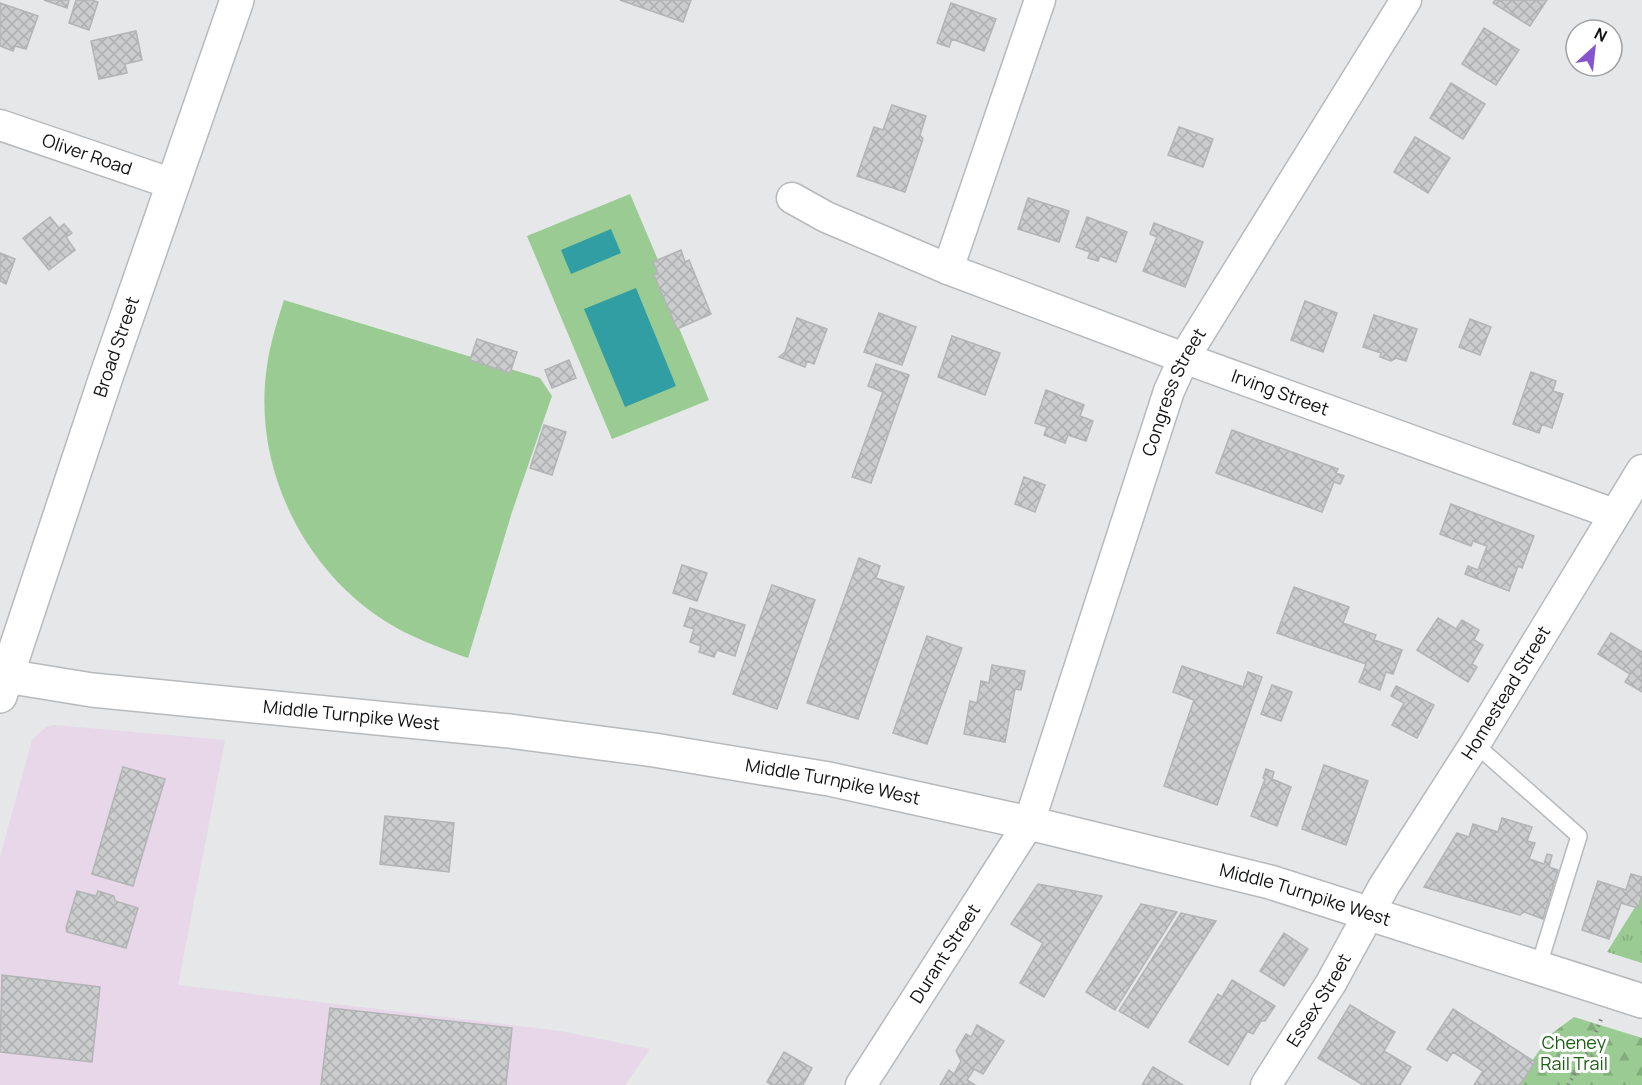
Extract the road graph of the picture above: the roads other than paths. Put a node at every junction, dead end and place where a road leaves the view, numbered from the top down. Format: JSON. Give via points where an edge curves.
{"nodes":[{"id":1,"x":237,"y":0,"type":"edge"},
{"id":2,"x":1040,"y":0,"type":"edge"},
{"id":3,"x":1406,"y":0,"type":"edge"},
{"id":4,"x":0,"y":125,"type":"edge"},
{"id":5,"x":173,"y":184,"type":"junction"},
{"id":6,"x":792,"y":198,"type":"dead end"},
{"id":7,"x":948,"y":269,"type":"junction"},
{"id":8,"x":1184,"y":358,"type":"junction"},
{"id":9,"x":1642,"y":470,"type":"edge"},
{"id":10,"x":1614,"y":514,"type":"junction"},
{"id":11,"x":2,"y":683,"type":"edge"},
{"id":12,"x":1475,"y":744,"type":"junction"},
{"id":13,"x":1029,"y":823,"type":"junction"},
{"id":14,"x":1368,"y":913,"type":"junction"},
{"id":15,"x":1538,"y":968,"type":"junction"},
{"id":16,"x":1642,"y":1001,"type":"edge"},
{"id":17,"x":861,"y":1085,"type":"edge"},
{"id":18,"x":1266,"y":1085,"type":"edge"}],
"edges":[{"from":1,"to":5,"type":"main road","name":"Broad Street"},
{"from":2,"to":7,"type":"street"},
{"from":3,"to":8,"type":"street","name":"Congress Street"},
{"from":4,"to":5,"type":"street","name":"Oliver Road"},
{"from":5,"to":11,"type":"main road","name":"Broad Street"},
{"from":6,"to":7,"type":"street","name":"Irving Street","via":[[826,217]]},
{"from":7,"to":8,"type":"street","name":"Irving Street"},
{"from":8,"to":10,"type":"street","name":"Irving Street"},
{"from":8,"to":13,"type":"street","name":"Congress Street","via":[[1169,391]]},
{"from":9,"to":10,"type":"street","name":"Homestead Street"},
{"from":10,"to":12,"type":"street","name":"Homestead Street"},
{"from":11,"to":13,"type":"main road","name":"Middle Turnpike West","via":[[510,731],[654,750],[829,779]]},
{"from":12,"to":14,"type":"street","name":"Homestead Street"},
{"from":12,"to":15,"type":"lane","via":[[1579,836]]},
{"from":13,"to":14,"type":"main road","name":"Middle Turnpike West","via":[[1270,882]]},
{"from":13,"to":17,"type":"street","name":"Durant Street"},
{"from":14,"to":15,"type":"main road","name":"Middle Turnpike West"},
{"from":14,"to":18,"type":"street","name":"Essex Street","via":[[1331,983]]},
{"from":15,"to":16,"type":"main road","name":"Middle Turnpike West"}]}
